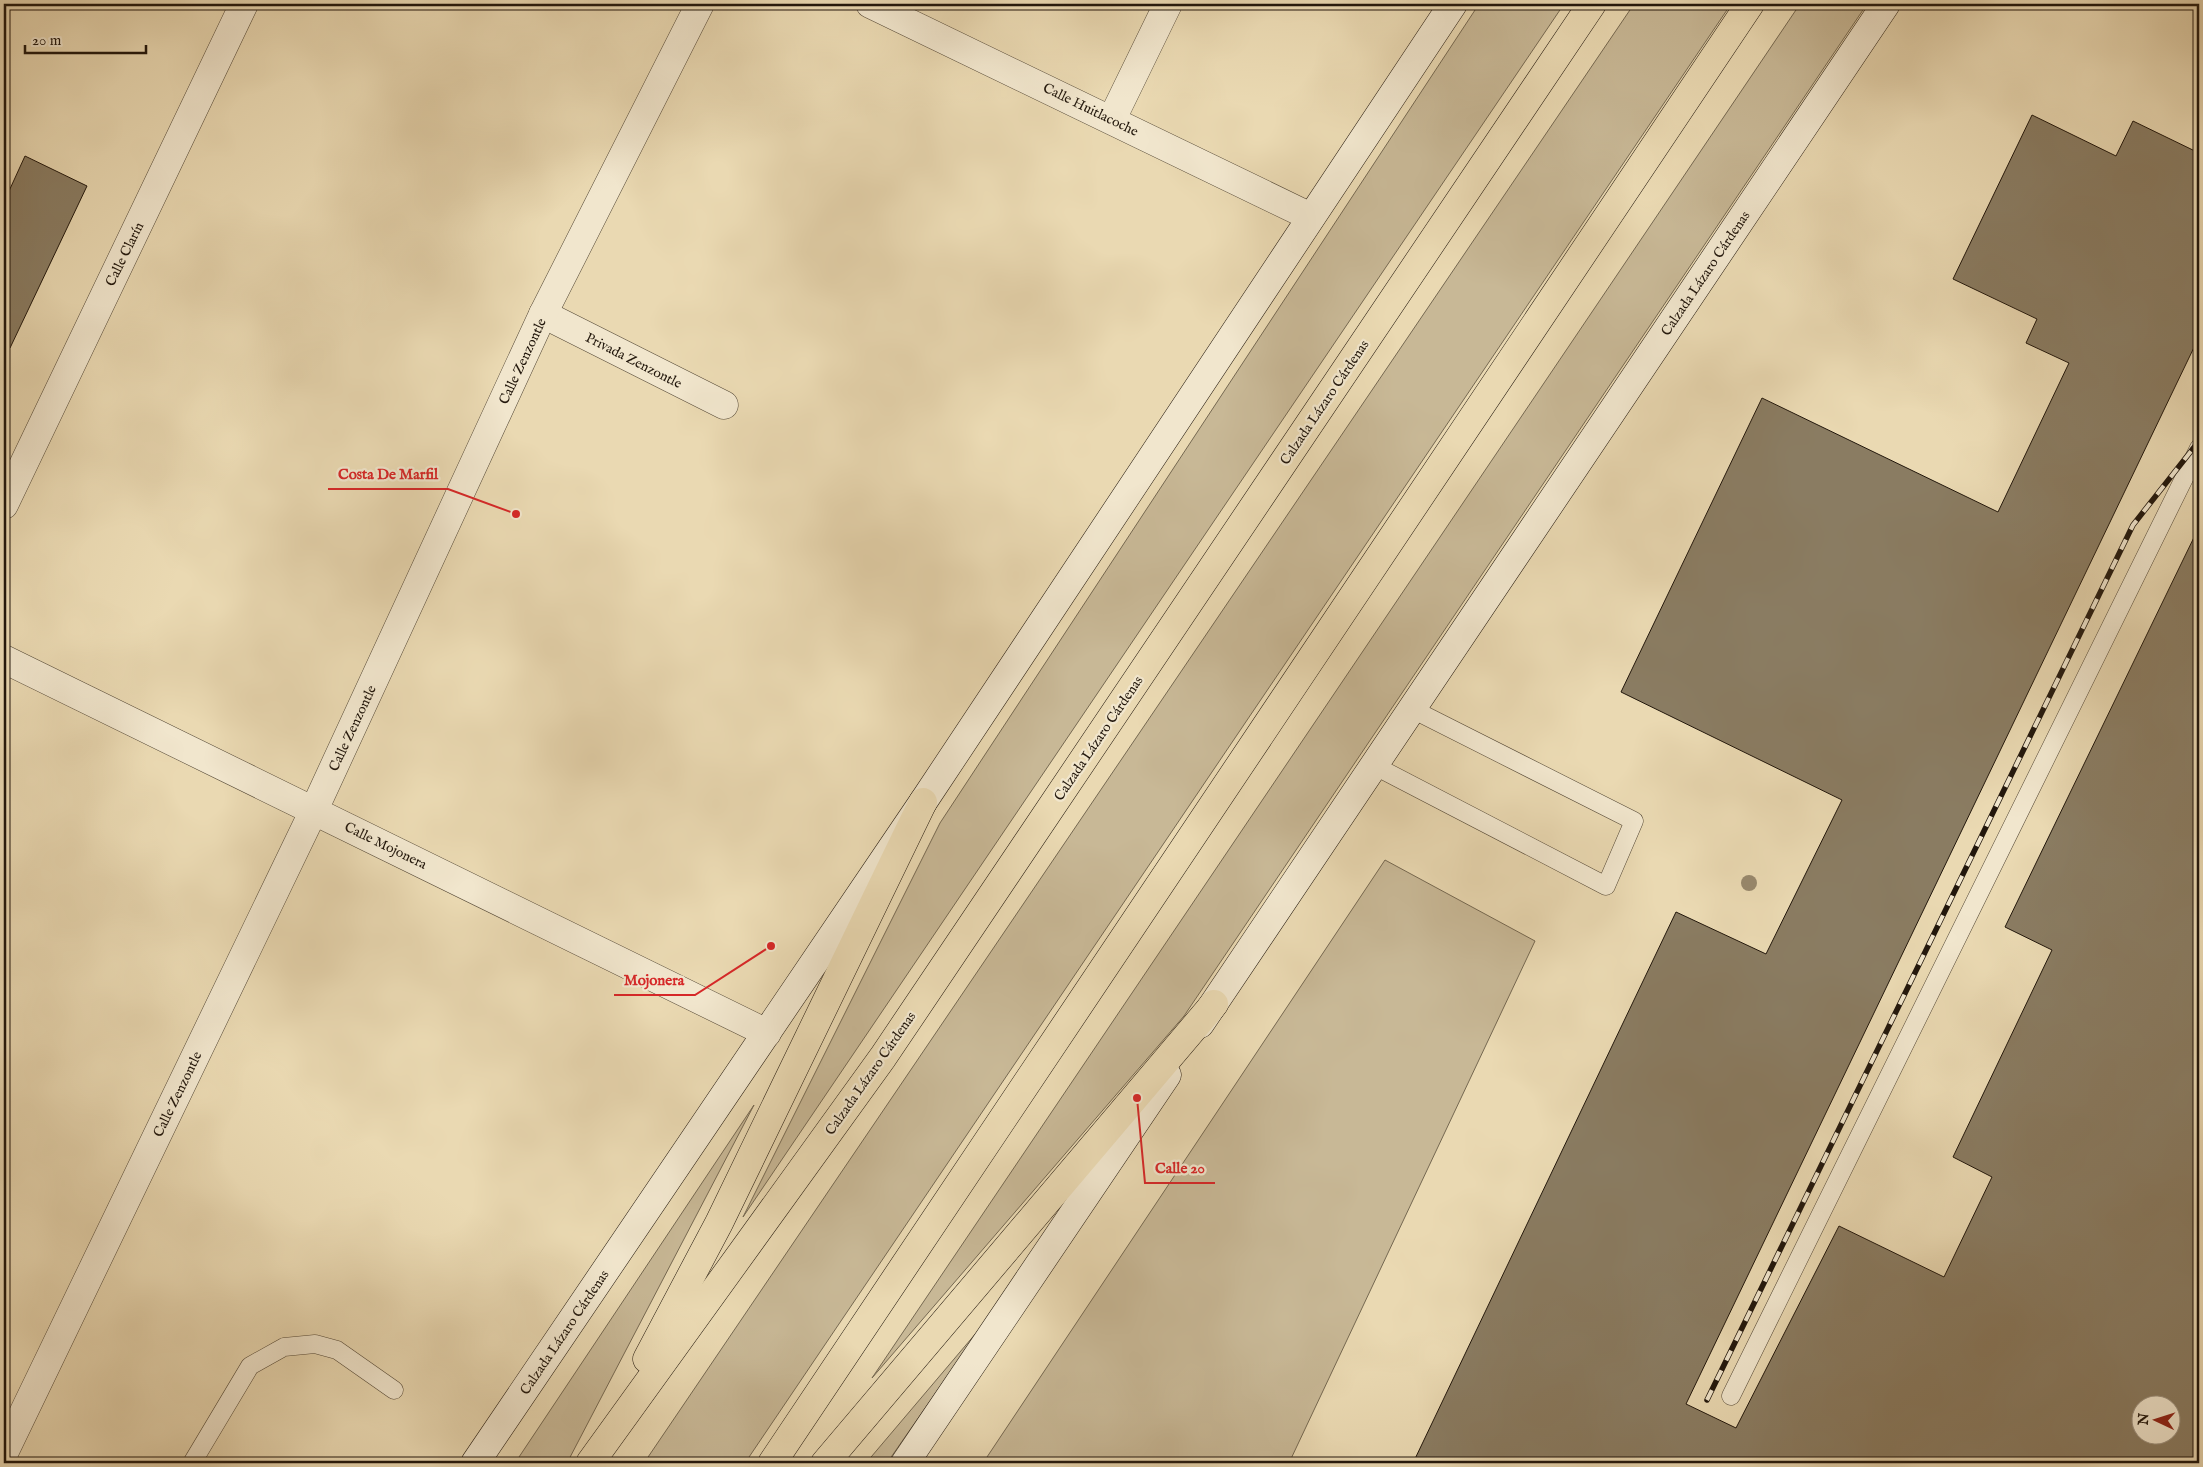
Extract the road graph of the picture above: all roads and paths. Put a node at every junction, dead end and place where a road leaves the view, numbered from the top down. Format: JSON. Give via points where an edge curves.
{"nodes":[{"id":1,"x":244,"y":4,"type":"edge"},
{"id":2,"x":700,"y":4,"type":"edge"},
{"id":3,"x":870,"y":4,"type":"edge"},
{"id":4,"x":1168,"y":4,"type":"edge"},
{"id":5,"x":1453,"y":4,"type":"edge"},
{"id":6,"x":1592,"y":4,"type":"edge"},
{"id":7,"x":1750,"y":4,"type":"edge"},
{"id":8,"x":1886,"y":4,"type":"edge"},
{"id":9,"x":1112,"y":119,"type":"junction"},
{"id":10,"x":1311,"y":217,"type":"junction"},
{"id":11,"x":543,"y":314,"type":"junction"},
{"id":12,"x":724,"y":405,"type":"dead end"},
{"id":13,"x":2199,"y":448,"type":"edge"},
{"id":14,"x":4,"y":505,"type":"edge"},
{"id":15,"x":4,"y":659,"type":"edge"},
{"id":16,"x":1412,"y":709,"type":"junction"},
{"id":17,"x":1375,"y":766,"type":"junction"},
{"id":18,"x":923,"y":802,"type":"junction"},
{"id":19,"x":314,"y":810,"type":"junction"},
{"id":20,"x":1214,"y":1004,"type":"junction"},
{"id":21,"x":767,"y":1033,"type":"junction"},
{"id":22,"x":394,"y":1390,"type":"dead end"},
{"id":23,"x":1731,"y":1396,"type":"dead end"},
{"id":24,"x":4,"y":1453,"type":"edge"},
{"id":25,"x":595,"y":1455,"type":"edge"},
{"id":26,"x":192,"y":1463,"type":"edge"},
{"id":27,"x":475,"y":1463,"type":"edge"},
{"id":28,"x":772,"y":1463,"type":"edge"},
{"id":29,"x":824,"y":1463,"type":"edge"},
{"id":30,"x":905,"y":1463,"type":"edge"}],
"edges":[{"from":1,"to":14,"type":"street","name":"Calle Clarín"},
{"from":2,"to":11,"type":"street","name":"Calle Zenzontle"},
{"from":3,"to":9,"type":"street","name":"Calle Huitlacoche"},
{"from":4,"to":9,"type":"street"},
{"from":5,"to":10,"type":"street","name":"Calzada Lázaro Cárdenas"},
{"from":6,"to":25,"type":"highway","name":"Calzada Lázaro Cárdenas","via":[[883,1057]]},
{"from":7,"to":28,"type":"highway"},
{"from":8,"to":16,"type":"street","name":"Calzada Lázaro Cárdenas"},
{"from":9,"to":10,"type":"street","name":"Calle Huitlacoche"},
{"from":10,"to":18,"type":"street","name":"Calzada Lázaro Cárdenas"},
{"from":11,"to":12,"type":"street","name":"Privada Zenzontle"},
{"from":11,"to":19,"type":"street","name":"Calle Zenzontle"},
{"from":13,"to":23,"type":"lane"},
{"from":15,"to":19,"type":"street","name":"Calle Mojonera"},
{"from":16,"to":17,"type":"street","name":"Calzada Lázaro Cárdenas"},
{"from":16,"to":17,"type":"lane","via":[[1634,821],[1606,886]]},
{"from":17,"to":20,"type":"street","name":"Calzada Lázaro Cárdenas"},
{"from":18,"to":21,"type":"street","name":"Calzada Lázaro Cárdenas"},
{"from":18,"to":25,"type":"highway","via":[[719,1223]]},
{"from":19,"to":21,"type":"street","name":"Calle Mojonera"},
{"from":19,"to":24,"type":"street","name":"Calle Zenzontle"},
{"from":20,"to":29,"type":"highway"},
{"from":20,"to":30,"type":"street","name":"Calzada Lázaro Cárdenas"},
{"from":21,"to":27,"type":"street","name":"Calzada Lázaro Cárdenas"},
{"from":22,"to":26,"type":"lane","via":[[337,1350],[315,1344],[284,1346],[250,1366]]}]}
